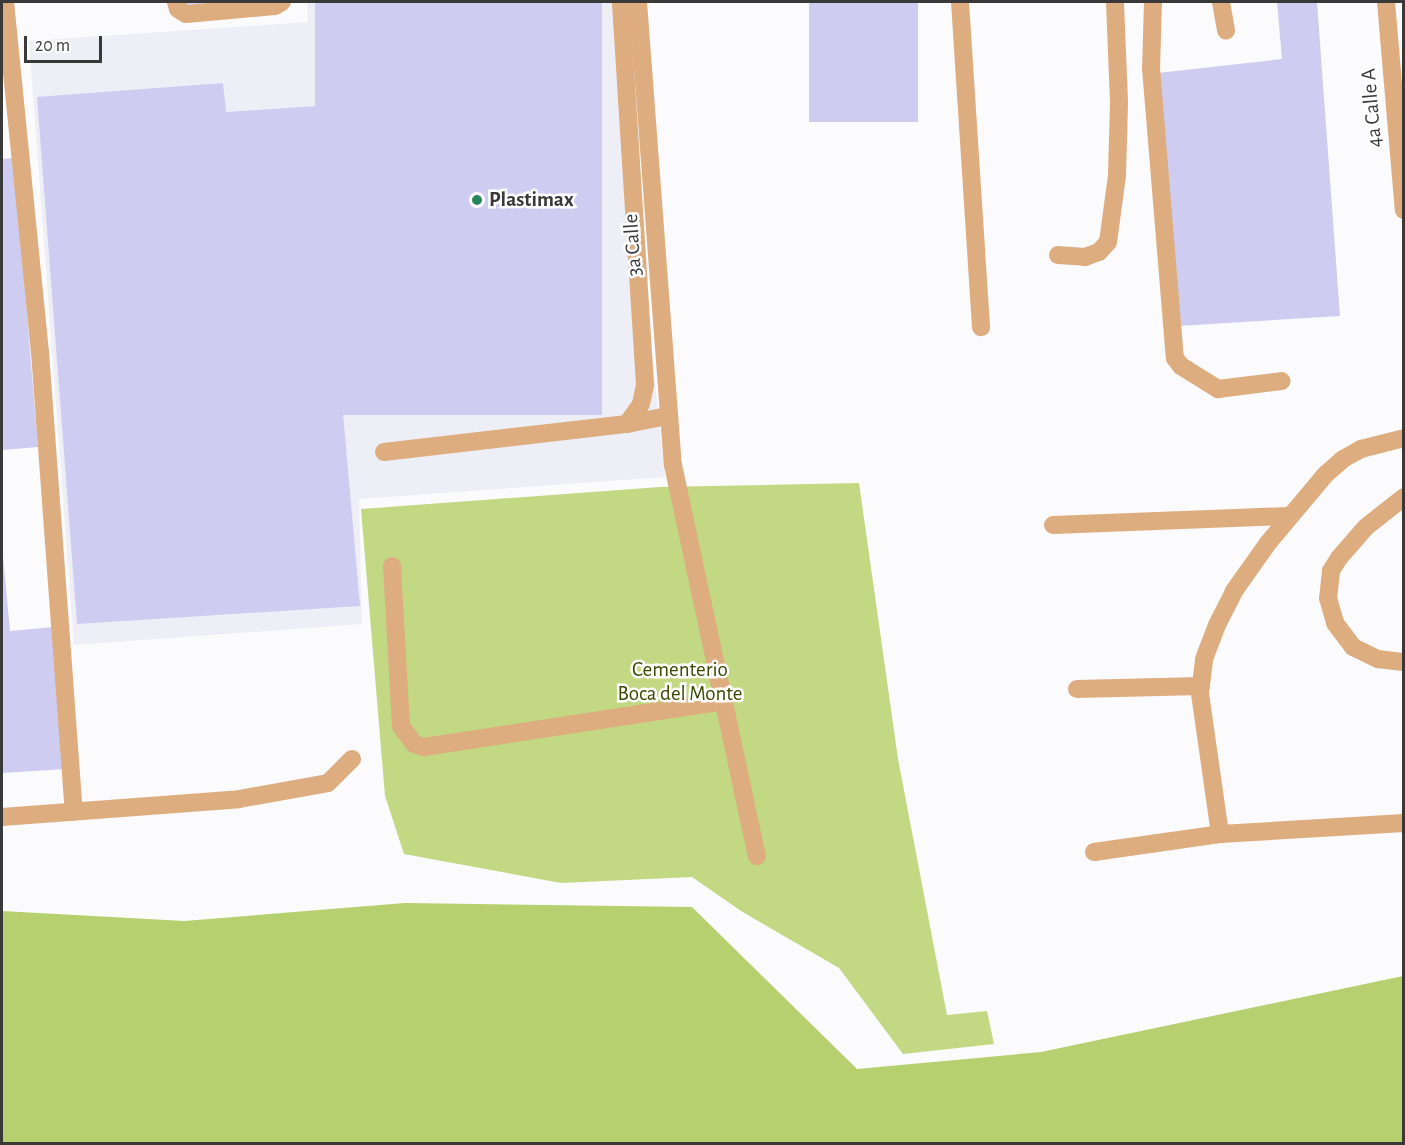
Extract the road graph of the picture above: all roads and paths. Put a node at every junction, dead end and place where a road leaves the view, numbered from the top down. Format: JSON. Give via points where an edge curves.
{"nodes":[{"id":1,"x":5,"y":2,"type":"edge"},
{"id":2,"x":176,"y":2,"type":"edge"},
{"id":3,"x":282,"y":2,"type":"edge"},
{"id":4,"x":621,"y":2,"type":"edge"},
{"id":5,"x":638,"y":2,"type":"edge"},
{"id":6,"x":960,"y":2,"type":"edge"},
{"id":7,"x":1115,"y":2,"type":"edge"},
{"id":8,"x":1153,"y":2,"type":"edge"},
{"id":9,"x":1221,"y":2,"type":"edge"},
{"id":10,"x":1386,"y":2,"type":"edge"},
{"id":11,"x":1226,"y":32,"type":"dead end"},
{"id":12,"x":7,"y":105,"type":"edge"},
{"id":13,"x":1404,"y":210,"type":"edge"},
{"id":14,"x":1058,"y":255,"type":"dead end"},
{"id":15,"x":981,"y":327,"type":"dead end"},
{"id":16,"x":1282,"y":381,"type":"dead end"},
{"id":17,"x":667,"y":416,"type":"junction"},
{"id":18,"x":627,"y":424,"type":"junction"},
{"id":19,"x":1404,"y":438,"type":"edge"},
{"id":20,"x":384,"y":452,"type":"dead end"},
{"id":21,"x":1404,"y":497,"type":"edge"},
{"id":22,"x":1288,"y":516,"type":"junction"},
{"id":23,"x":1053,"y":525,"type":"dead end"},
{"id":24,"x":392,"y":566,"type":"dead end"},
{"id":25,"x":1404,"y":662,"type":"edge"},
{"id":26,"x":1201,"y":686,"type":"junction"},
{"id":27,"x":1077,"y":689,"type":"dead end"},
{"id":28,"x":725,"y":701,"type":"junction"},
{"id":29,"x":352,"y":759,"type":"dead end"},
{"id":30,"x":74,"y":812,"type":"junction"},
{"id":31,"x":2,"y":817,"type":"edge"},
{"id":32,"x":1404,"y":823,"type":"edge"},
{"id":33,"x":1220,"y":834,"type":"junction"},
{"id":34,"x":1094,"y":852,"type":"dead end"},
{"id":35,"x":757,"y":856,"type":"dead end"}],
"edges":[{"from":1,"to":12,"type":"street"},
{"from":2,"to":3,"type":"street","via":[[186,14],[275,6]]},
{"from":4,"to":18,"type":"street","via":[[645,385],[641,404]]},
{"from":5,"to":17,"type":"street","name":"3a Calle"},
{"from":6,"to":15,"type":"street"},
{"from":7,"to":14,"type":"street","via":[[1117,175],[1108,242],[1099,252],[1085,257]]},
{"from":8,"to":16,"type":"street","via":[[1151,68],[1175,358],[1218,389]]},
{"from":9,"to":11,"type":"street"},
{"from":10,"to":13,"type":"street","name":"4a Calle A"},
{"from":12,"to":30,"type":"street","via":[[40,352]]},
{"from":17,"to":18,"type":"street"},
{"from":17,"to":28,"type":"street","name":"3a Calle","via":[[676,485]]},
{"from":18,"to":20,"type":"street"},
{"from":19,"to":22,"type":"street","via":[[1374,443],[1343,459]]},
{"from":21,"to":25,"type":"street","via":[[1366,527],[1343,552],[1331,572],[1328,598],[1335,623],[1353,647],[1378,659]]},
{"from":22,"to":23,"type":"street"},
{"from":22,"to":26,"type":"street","via":[[1234,591],[1204,659]]},
{"from":24,"to":28,"type":"street","via":[[401,726],[414,744],[424,747]]},
{"from":26,"to":27,"type":"street"},
{"from":26,"to":33,"type":"street"},
{"from":28,"to":35,"type":"street","name":"3a Calle"},
{"from":29,"to":30,"type":"street","via":[[338,777],[316,786],[239,799]]},
{"from":30,"to":31,"type":"street"},
{"from":32,"to":33,"type":"street"},
{"from":33,"to":34,"type":"street"}]}
